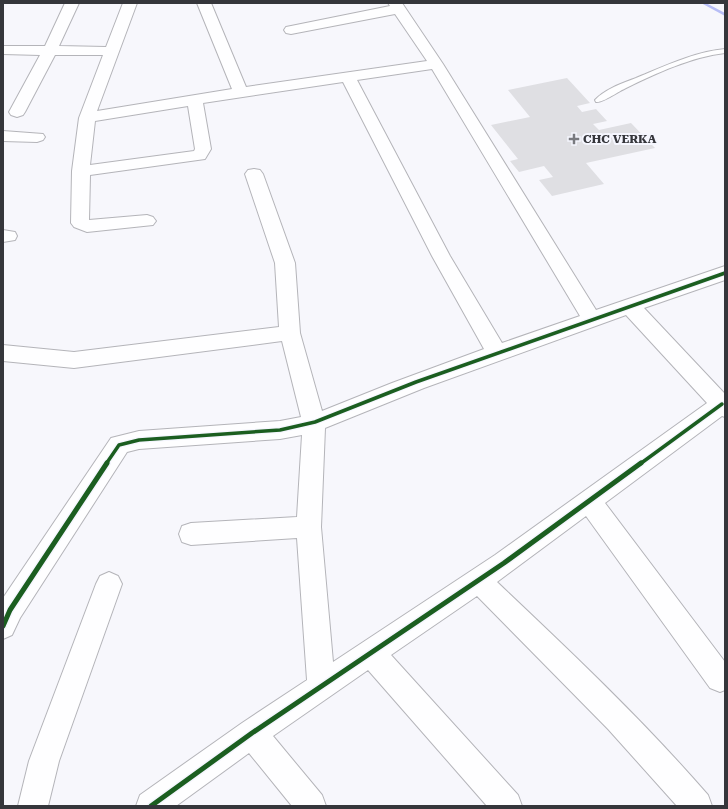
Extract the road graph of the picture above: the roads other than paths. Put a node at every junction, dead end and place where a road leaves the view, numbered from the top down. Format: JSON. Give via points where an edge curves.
{"nodes":[{"id":1,"x":72,"y":3,"type":"edge"},
{"id":2,"x":130,"y":3,"type":"edge"},
{"id":3,"x":204,"y":3,"type":"edge"},
{"id":4,"x":396,"y":6,"type":"edge"},
{"id":5,"x":291,"y":30,"type":"dead end"},
{"id":6,"x":3,"y":50,"type":"edge"},
{"id":7,"x":50,"y":50,"type":"junction"},
{"id":8,"x":113,"y":51,"type":"junction"},
{"id":9,"x":725,"y":51,"type":"edge"},
{"id":10,"x":436,"y":64,"type":"junction"},
{"id":11,"x":347,"y":76,"type":"junction"},
{"id":12,"x":241,"y":92,"type":"junction"},
{"id":13,"x":195,"y":100,"type":"junction"},
{"id":14,"x":599,"y":100,"type":"dead end"},
{"id":15,"x":18,"y":112,"type":"dead end"},
{"id":16,"x":87,"y":118,"type":"junction"},
{"id":17,"x":3,"y":136,"type":"edge"},
{"id":18,"x":37,"y":137,"type":"dead end"},
{"id":19,"x":81,"y":171,"type":"junction"},
{"id":20,"x":254,"y":174,"type":"dead end"},
{"id":21,"x":147,"y":221,"type":"dead end"},
{"id":22,"x":725,"y":273,"type":"edge"},
{"id":23,"x":630,"y":306,"type":"junction"},
{"id":24,"x":591,"y":318,"type":"junction"},
{"id":25,"x":290,"y":333,"type":"junction"},
{"id":26,"x":3,"y":353,"type":"edge"},
{"id":27,"x":497,"y":353,"type":"junction"},
{"id":28,"x":723,"y":406,"type":"edge"},
{"id":29,"x":314,"y":423,"type":"junction"},
{"id":30,"x":589,"y":501,"type":"junction"},
{"id":31,"x":309,"y":527,"type":"junction"},
{"id":32,"x":191,"y":534,"type":"dead end"},
{"id":33,"x":479,"y":581,"type":"junction"},
{"id":34,"x":109,"y":584,"type":"dead end"},
{"id":35,"x":5,"y":615,"type":"edge"},
{"id":36,"x":371,"y":653,"type":"junction"},
{"id":37,"x":720,"y":678,"type":"dead end"},
{"id":38,"x":321,"y":686,"type":"junction"},
{"id":39,"x":252,"y":732,"type":"junction"},
{"id":40,"x":33,"y":806,"type":"edge"},
{"id":41,"x":151,"y":806,"type":"edge"},
{"id":42,"x":311,"y":806,"type":"edge"},
{"id":43,"x":507,"y":806,"type":"edge"},
{"id":44,"x":697,"y":806,"type":"edge"}],
"edges":[{"from":1,"to":7,"type":"street"},
{"from":2,"to":8,"type":"street"},
{"from":3,"to":12,"type":"street"},
{"from":4,"to":5,"type":"street"},
{"from":4,"to":10,"type":"street"},
{"from":6,"to":7,"type":"street"},
{"from":7,"to":8,"type":"street"},
{"from":7,"to":15,"type":"street"},
{"from":8,"to":16,"type":"street"},
{"from":9,"to":14,"type":"lane","via":[[692,58],[632,82]]},
{"from":10,"to":11,"type":"street"},
{"from":10,"to":24,"type":"street"},
{"from":11,"to":12,"type":"street"},
{"from":11,"to":27,"type":"street","via":[[441,256]]},
{"from":12,"to":13,"type":"street"},
{"from":13,"to":16,"type":"street"},
{"from":13,"to":19,"type":"street","via":[[203,149],[199,155]]},
{"from":16,"to":19,"type":"street"},
{"from":17,"to":18,"type":"street"},
{"from":19,"to":21,"type":"street","via":[[80,223],[87,226]]},
{"from":20,"to":25,"type":"street","via":[[286,263]]},
{"from":22,"to":23,"type":"street"},
{"from":23,"to":24,"type":"street"},
{"from":23,"to":28,"type":"street"},
{"from":24,"to":27,"type":"street"},
{"from":25,"to":26,"type":"street","via":[[74,360]]},
{"from":25,"to":29,"type":"street"},
{"from":27,"to":29,"type":"street","via":[[392,391]]},
{"from":28,"to":30,"type":"street"},
{"from":29,"to":31,"type":"street"},
{"from":29,"to":35,"type":"street","via":[[298,428],[155,439],[119,445]]},
{"from":30,"to":33,"type":"street"},
{"from":30,"to":37,"type":"street"},
{"from":31,"to":32,"type":"street"},
{"from":31,"to":38,"type":"street"},
{"from":33,"to":36,"type":"street"},
{"from":33,"to":44,"type":"street","via":[[623,724]]},
{"from":34,"to":40,"type":"street","via":[[44,761]]},
{"from":36,"to":38,"type":"street"},
{"from":36,"to":43,"type":"street"},
{"from":38,"to":39,"type":"street"},
{"from":39,"to":41,"type":"street"},
{"from":39,"to":42,"type":"street"}]}
